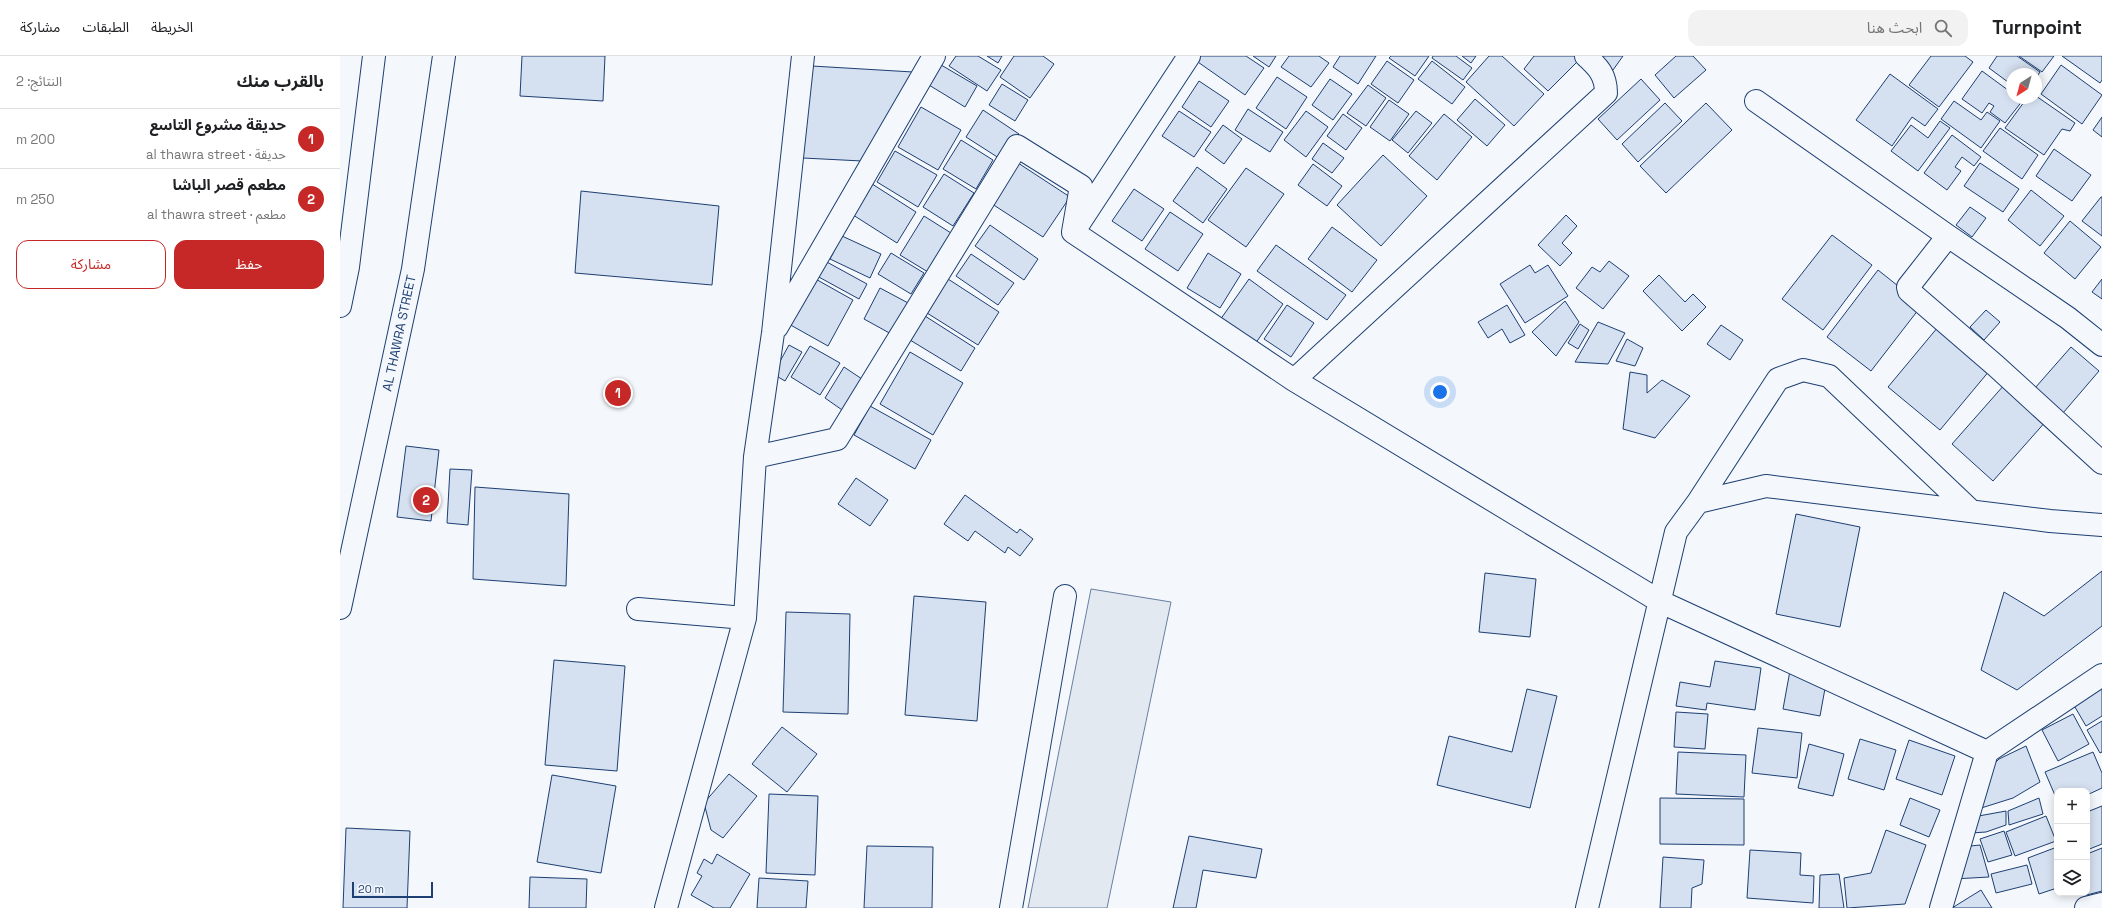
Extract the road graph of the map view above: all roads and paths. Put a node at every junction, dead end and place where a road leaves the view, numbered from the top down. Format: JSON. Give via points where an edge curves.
{"nodes":[{"id":1,"x":374,"y":56,"type":"edge"},
{"id":2,"x":444,"y":56,"type":"edge"},
{"id":3,"x":803,"y":56,"type":"edge"},
{"id":4,"x":934,"y":56,"type":"edge"},
{"id":5,"x":1189,"y":56,"type":"edge"},
{"id":6,"x":1586,"y":56,"type":"edge"},
{"id":7,"x":1756,"y":100,"type":"dead end"},
{"id":8,"x":1073,"y":232,"type":"junction"},
{"id":9,"x":1948,"y":236,"type":"junction"},
{"id":10,"x":340,"y":306,"type":"edge"},
{"id":11,"x":773,"y":333,"type":"junction"},
{"id":12,"x":2102,"y":345,"type":"edge"},
{"id":13,"x":1294,"y":380,"type":"junction"},
{"id":14,"x":755,"y":457,"type":"junction"},
{"id":15,"x":2102,"y":463,"type":"edge"},
{"id":16,"x":1698,"y":502,"type":"junction"},
{"id":17,"x":1971,"y":512,"type":"junction"},
{"id":18,"x":2102,"y":525,"type":"edge"},
{"id":19,"x":1065,"y":596,"type":"dead end"},
{"id":20,"x":1661,"y":602,"type":"junction"},
{"id":21,"x":340,"y":608,"type":"edge"},
{"id":22,"x":638,"y":609,"type":"dead end"},
{"id":23,"x":745,"y":618,"type":"junction"},
{"id":24,"x":2102,"y":675,"type":"edge"},
{"id":25,"x":1987,"y":752,"type":"junction"},
{"id":26,"x":2102,"y":904,"type":"edge"},
{"id":27,"x":1589,"y":907,"type":"edge"},
{"id":28,"x":666,"y":908,"type":"edge"},
{"id":29,"x":1011,"y":908,"type":"edge"},
{"id":30,"x":1941,"y":908,"type":"edge"},
{"id":31,"x":2086,"y":908,"type":"edge"}],
"edges":[{"from":1,"to":10,"type":"street","via":[[348,267]]},
{"from":2,"to":21,"type":"street","name":"AL THAWRA STREET","via":[[413,269]]},
{"from":3,"to":11,"type":"street"},
{"from":4,"to":11,"type":"street"},
{"from":5,"to":8,"type":"street"},
{"from":6,"to":13,"type":"street","via":[[1600,70],[1606,82],[1606,93]]},
{"from":7,"to":9,"type":"street"},
{"from":8,"to":13,"type":"street"},
{"from":8,"to":14,"type":"street","via":[[1081,186],[1017,146],[837,440]]},
{"from":9,"to":12,"type":"street","via":[[2068,318]]},
{"from":9,"to":15,"type":"street","via":[[1908,287],[1909,291]]},
{"from":11,"to":14,"type":"street"},
{"from":13,"to":20,"type":"street"},
{"from":14,"to":23,"type":"street"},
{"from":16,"to":17,"type":"street","via":[[1766,486]]},
{"from":16,"to":17,"type":"street","via":[[1778,378],[1803,370],[1829,376]]},
{"from":16,"to":20,"type":"street","via":[[1676,532]]},
{"from":17,"to":18,"type":"street"},
{"from":19,"to":29,"type":"street"},
{"from":20,"to":25,"type":"street"},
{"from":20,"to":27,"type":"street"},
{"from":22,"to":23,"type":"street"},
{"from":23,"to":28,"type":"street"},
{"from":24,"to":25,"type":"street"},
{"from":25,"to":30,"type":"street"},
{"from":26,"to":31,"type":"street"}]}
